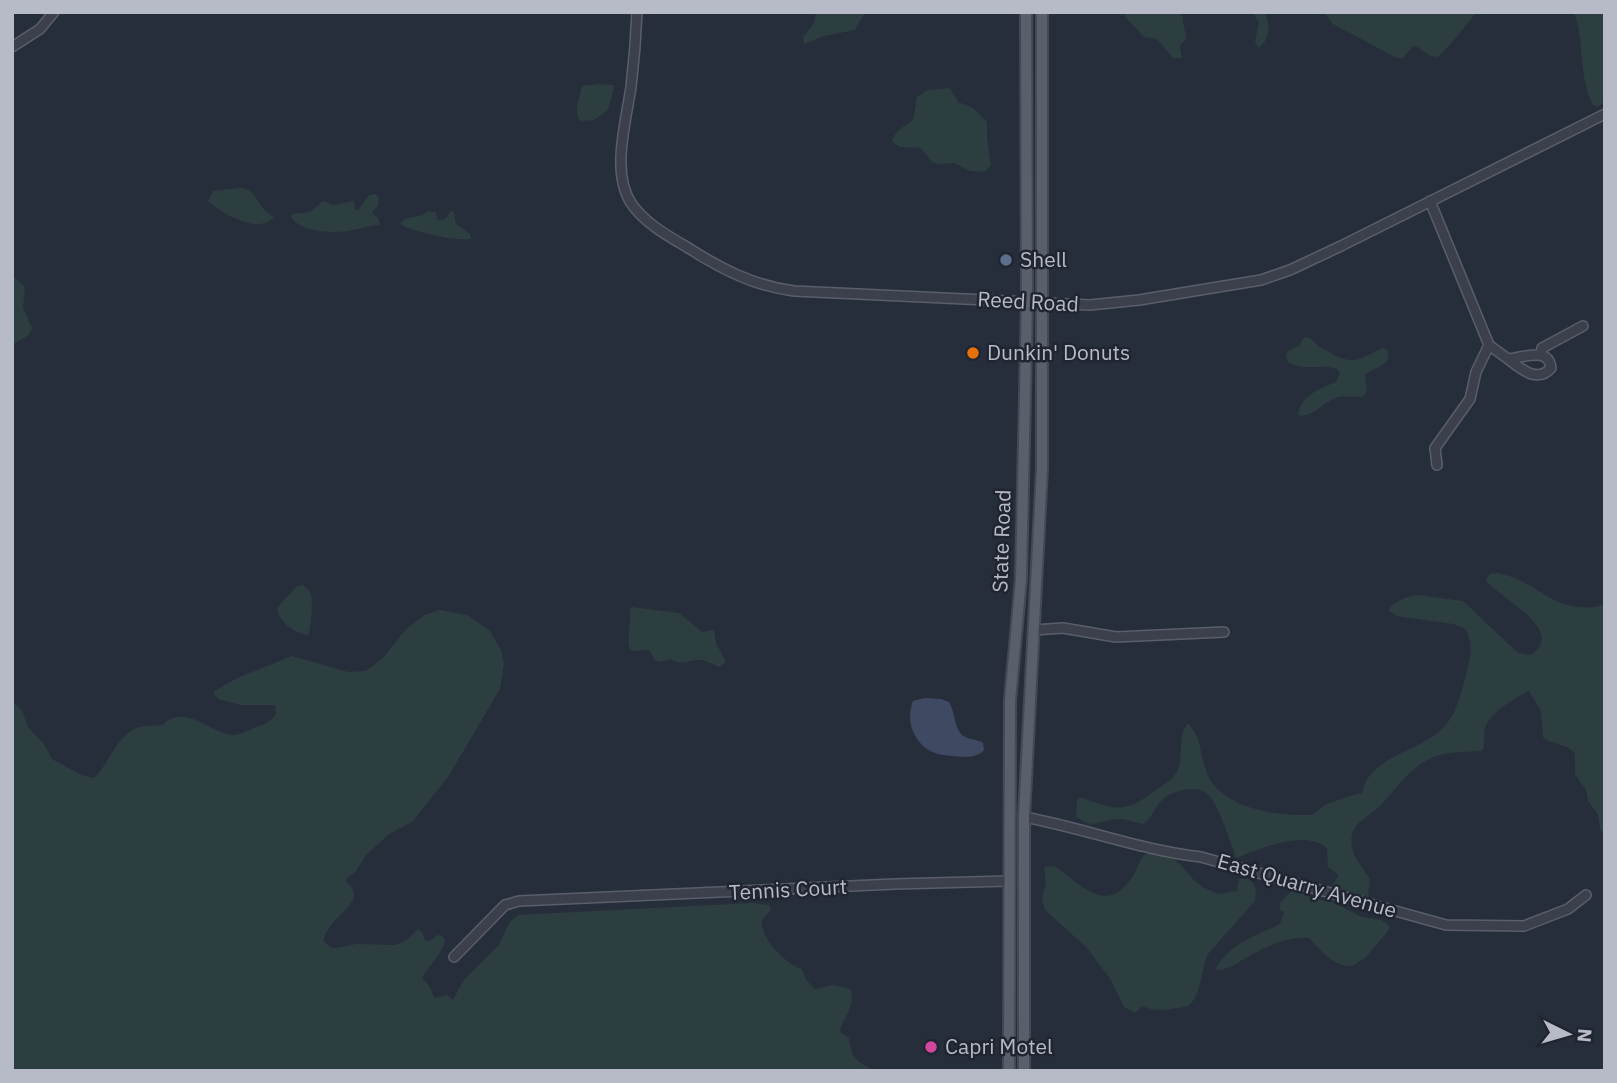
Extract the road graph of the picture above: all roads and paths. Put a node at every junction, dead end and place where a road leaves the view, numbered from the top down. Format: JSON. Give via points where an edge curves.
{"nodes":[{"id":1,"x":54,"y":12,"type":"edge"},
{"id":2,"x":637,"y":12,"type":"edge"},
{"id":3,"x":1026,"y":12,"type":"edge"},
{"id":4,"x":1042,"y":12,"type":"edge"},
{"id":5,"x":12,"y":47,"type":"edge"},
{"id":6,"x":1605,"y":114,"type":"edge"},
{"id":7,"x":1430,"y":201,"type":"junction"},
{"id":8,"x":1027,"y":302,"type":"junction"},
{"id":9,"x":1042,"y":304,"type":"junction"},
{"id":10,"x":1583,"y":326,"type":"dead end"},
{"id":11,"x":1489,"y":345,"type":"junction"},
{"id":12,"x":1541,"y":355,"type":"junction"},
{"id":13,"x":1508,"y":359,"type":"junction"},
{"id":14,"x":1437,"y":465,"type":"dead end"},
{"id":15,"x":1021,"y":579,"type":"junction"},
{"id":16,"x":1037,"y":581,"type":"junction"},
{"id":17,"x":1034,"y":630,"type":"junction"},
{"id":18,"x":1224,"y":632,"type":"dead end"},
{"id":19,"x":1024,"y":817,"type":"junction"},
{"id":20,"x":1008,"y":881,"type":"junction"},
{"id":21,"x":1586,"y":895,"type":"dead end"},
{"id":22,"x":1009,"y":914,"type":"junction"},
{"id":23,"x":1025,"y":914,"type":"junction"},
{"id":24,"x":454,"y":957,"type":"dead end"},
{"id":25,"x":1009,"y":1071,"type":"edge"},
{"id":26,"x":1024,"y":1071,"type":"edge"}],
"edges":[{"from":1,"to":5,"type":"street","via":[[40,29]]},
{"from":2,"to":8,"type":"street","name":"Reed Road","via":[[622,173],[636,210],[662,232],[734,274],[767,287]]},
{"from":3,"to":8,"type":"main road","name":"State Road"},
{"from":4,"to":9,"type":"main road","name":"State Road"},
{"from":6,"to":7,"type":"street","name":"Reed Road"},
{"from":7,"to":9,"type":"street","name":"Reed Road","via":[[1273,277],[1117,303]]},
{"from":7,"to":11,"type":"street"},
{"from":8,"to":9,"type":"street","name":"Reed Road"},
{"from":8,"to":15,"type":"main road","name":"State Road"},
{"from":9,"to":16,"type":"main road","name":"State Road"},
{"from":10,"to":12,"type":"street","via":[[1542,348]]},
{"from":11,"to":13,"type":"street"},
{"from":11,"to":14,"type":"street","via":[[1470,399],[1438,442]]},
{"from":12,"to":13,"type":"street"},
{"from":12,"to":13,"type":"street","via":[[1549,359],[1551,368],[1538,376]]},
{"from":15,"to":16,"type":"street"},
{"from":15,"to":20,"type":"main road","name":"State Road","via":[[1010,701]]},
{"from":16,"to":17,"type":"main road","name":"State Road"},
{"from":17,"to":18,"type":"street","via":[[1063,628],[1116,637]]},
{"from":17,"to":19,"type":"main road","name":"State Road"},
{"from":19,"to":21,"type":"street","name":"East Quarry Avenue","via":[[1201,857],[1446,925],[1524,926],[1567,909]]},
{"from":19,"to":23,"type":"main road","name":"State Road"},
{"from":20,"to":22,"type":"main road","name":"State Road"},
{"from":20,"to":24,"type":"street","name":"Tennis Court","via":[[519,901],[505,905]]},
{"from":22,"to":23,"type":"street"},
{"from":22,"to":25,"type":"main road","name":"State Road"},
{"from":23,"to":26,"type":"main road","name":"State Road"}]}
